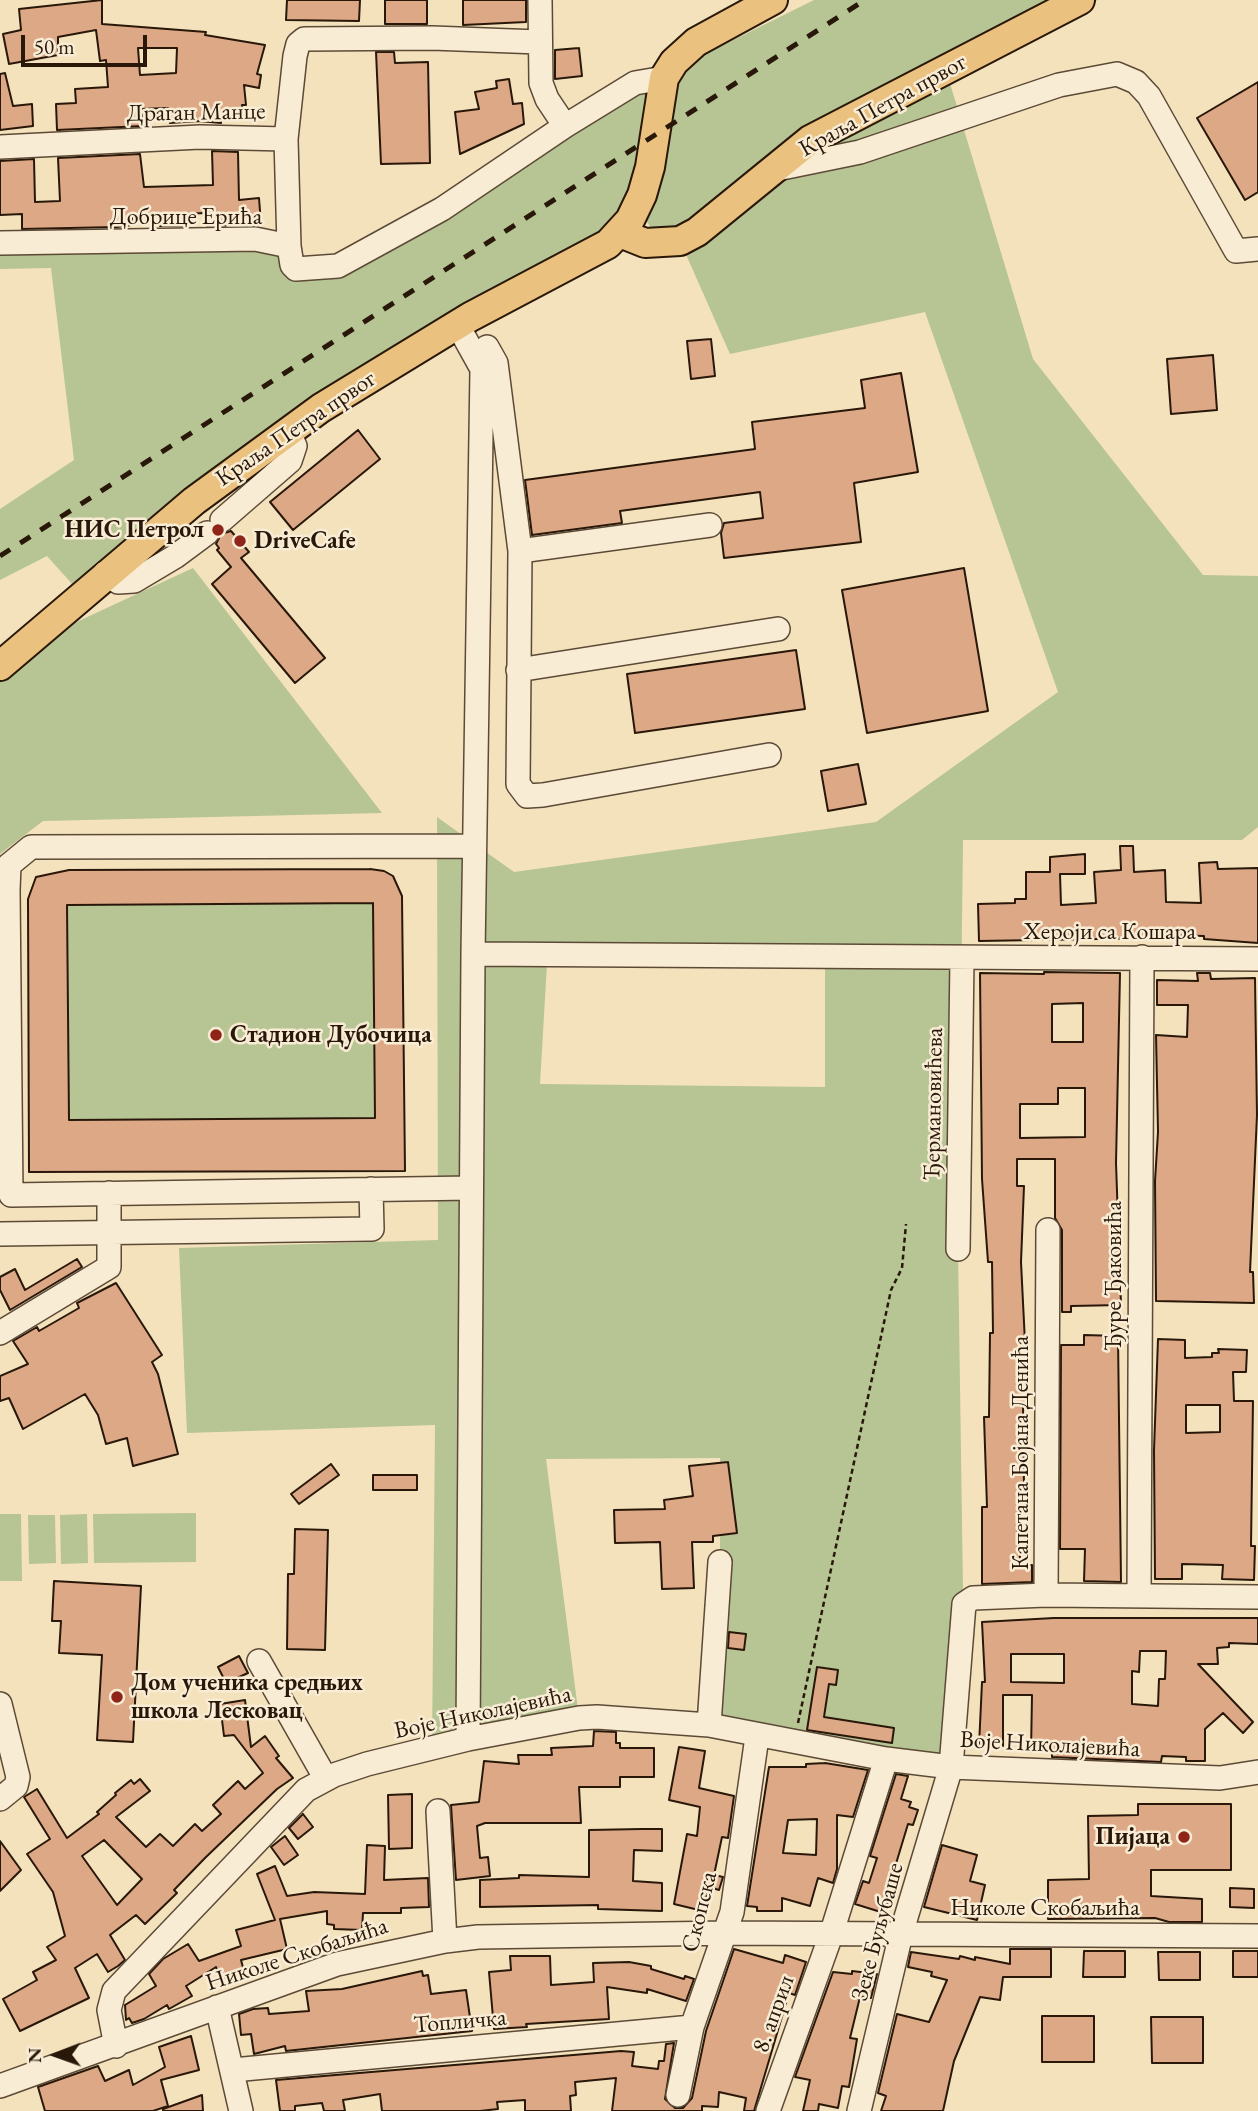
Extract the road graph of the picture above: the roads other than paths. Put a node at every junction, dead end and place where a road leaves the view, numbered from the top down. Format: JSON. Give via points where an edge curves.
{"nodes":[{"id":1,"x":540,"y":0,"type":"edge"},
{"id":2,"x":773,"y":0,"type":"edge"},
{"id":3,"x":1080,"y":0,"type":"edge"},
{"id":4,"x":539,"y":42,"type":"junction"},
{"id":5,"x":664,"y":78,"type":"junction"},
{"id":6,"x":565,"y":126,"type":"junction"},
{"id":7,"x":286,"y":139,"type":"junction"},
{"id":8,"x":0,"y":147,"type":"edge"},
{"id":9,"x":777,"y":169,"type":"junction"},
{"id":10,"x":620,"y":233,"type":"junction"},
{"id":11,"x":0,"y":243,"type":"edge"},
{"id":12,"x":289,"y":246,"type":"junction"},
{"id":13,"x":1258,"y":249,"type":"edge"},
{"id":14,"x":463,"y":320,"type":"junction"},
{"id":15,"x":289,"y":432,"type":"junction"},
{"id":16,"x":709,"y":525,"type":"dead end"},
{"id":17,"x":520,"y":551,"type":"junction"},
{"id":18,"x":105,"y":573,"type":"junction"},
{"id":19,"x":778,"y":629,"type":"dead end"},
{"id":20,"x":0,"y":666,"type":"edge"},
{"id":21,"x":518,"y":670,"type":"junction"},
{"id":22,"x":769,"y":755,"type":"dead end"},
{"id":23,"x":474,"y":846,"type":"junction"},
{"id":24,"x":473,"y":954,"type":"junction"},
{"id":25,"x":1142,"y":957,"type":"junction"},
{"id":26,"x":962,"y":959,"type":"junction"},
{"id":27,"x":1258,"y":959,"type":"edge"},
{"id":28,"x":5,"y":1102,"type":"edge"},
{"id":29,"x":471,"y":1188,"type":"junction"},
{"id":30,"x":371,"y":1189,"type":"junction"},
{"id":31,"x":109,"y":1193,"type":"junction"},
{"id":32,"x":1048,"y":1230,"type":"dead end"},
{"id":33,"x":109,"y":1232,"type":"junction"},
{"id":34,"x":0,"y":1234,"type":"edge"},
{"id":35,"x":958,"y":1249,"type":"dead end"},
{"id":36,"x":0,"y":1333,"type":"edge"},
{"id":37,"x":720,"y":1562,"type":"dead end"},
{"id":38,"x":1046,"y":1595,"type":"junction"},
{"id":39,"x":1139,"y":1595,"type":"junction"},
{"id":40,"x":1258,"y":1597,"type":"edge"},
{"id":41,"x":259,"y":1661,"type":"dead end"},
{"id":42,"x":0,"y":1704,"type":"edge"},
{"id":43,"x":709,"y":1725,"type":"junction"},
{"id":44,"x":757,"y":1737,"type":"junction"},
{"id":45,"x":468,"y":1738,"type":"junction"},
{"id":46,"x":886,"y":1759,"type":"junction"},
{"id":47,"x":951,"y":1767,"type":"junction"},
{"id":48,"x":1258,"y":1772,"type":"edge"},
{"id":49,"x":326,"y":1779,"type":"junction"},
{"id":50,"x":0,"y":1799,"type":"edge"},
{"id":51,"x":438,"y":1811,"type":"dead end"},
{"id":52,"x":726,"y":1933,"type":"junction"},
{"id":53,"x":901,"y":1934,"type":"junction"},
{"id":54,"x":831,"y":1935,"type":"junction"},
{"id":55,"x":1258,"y":1936,"type":"edge"},
{"id":56,"x":445,"y":1941,"type":"junction"},
{"id":57,"x":217,"y":2007,"type":"junction"},
{"id":58,"x":692,"y":2027,"type":"junction"},
{"id":59,"x":116,"y":2046,"type":"junction"},
{"id":60,"x":233,"y":2070,"type":"junction"},
{"id":61,"x":0,"y":2086,"type":"edge"},
{"id":62,"x":678,"y":2095,"type":"dead end"},
{"id":63,"x":241,"y":2111,"type":"edge"},
{"id":64,"x":768,"y":2111,"type":"edge"},
{"id":65,"x":859,"y":2111,"type":"edge"}],
"edges":[{"from":1,"to":4,"type":"street"},
{"from":2,"to":5,"type":"main road","via":[[695,42]]},
{"from":3,"to":9,"type":"main road","name":"Краља Петра првог","via":[[810,140]]},
{"from":4,"to":6,"type":"street","via":[[541,83]]},
{"from":4,"to":7,"type":"street","via":[[304,39],[295,56]]},
{"from":5,"to":6,"type":"street","via":[[635,83]]},
{"from":5,"to":10,"type":"main road","name":"Краља Петра првог","via":[[650,167],[642,195]]},
{"from":6,"to":12,"type":"street","name":"Добрице Ерића","via":[[442,209],[338,266],[296,270]]},
{"from":7,"to":8,"type":"street","name":"Драган Манце","via":[[200,137]]},
{"from":7,"to":12,"type":"street","name":"Драган Манце"},
{"from":9,"to":10,"type":"main road","name":"Краља Петра првог","via":[[680,241],[645,243]]},
{"from":9,"to":13,"type":"street","via":[[860,152],[1059,85],[1117,74],[1136,82],[1149,96],[1236,251]]},
{"from":10,"to":14,"type":"main road","name":"Краља Петра првог","via":[[596,252]]},
{"from":11,"to":12,"type":"street","name":"Добрице Ерића","via":[[255,240]]},
{"from":14,"to":15,"type":"main road","name":"Краља Петра првог"},
{"from":14,"to":17,"type":"street","via":[[496,363]]},
{"from":14,"to":23,"type":"street","via":[[482,369]]},
{"from":15,"to":18,"type":"main road","name":"Краља Петра првог","via":[[234,468]]},
{"from":15,"to":18,"type":"street","via":[[295,446],[290,461],[176,556],[134,581],[118,582]]},
{"from":16,"to":17,"type":"street"},
{"from":17,"to":21,"type":"street"},
{"from":18,"to":20,"type":"main road","name":"Краља Петра првог"},
{"from":19,"to":21,"type":"street"},
{"from":21,"to":22,"type":"street","via":[[518,785],[527,796]]},
{"from":23,"to":24,"type":"street"},
{"from":23,"to":28,"type":"street","via":[[31,847],[9,865]]},
{"from":24,"to":26,"type":"street","name":"Хероји са Кошара"},
{"from":24,"to":29,"type":"street"},
{"from":25,"to":26,"type":"street","name":"Хероји са Кошара"},
{"from":25,"to":27,"type":"street","name":"Хероји са Кошара"},
{"from":25,"to":39,"type":"street","name":"Ђуре Ђаковића"},
{"from":26,"to":35,"type":"street","name":"Ђермановићева"},
{"from":28,"to":31,"type":"street","via":[[11,1195]]},
{"from":29,"to":30,"type":"street"},
{"from":29,"to":45,"type":"street"},
{"from":30,"to":31,"type":"street"},
{"from":30,"to":33,"type":"street","via":[[372,1229]]},
{"from":31,"to":33,"type":"street"},
{"from":32,"to":38,"type":"street","name":"Капетана Бојана Денића"},
{"from":33,"to":34,"type":"street"},
{"from":33,"to":36,"type":"street","via":[[109,1267]]},
{"from":37,"to":43,"type":"street"},
{"from":38,"to":39,"type":"street"},
{"from":38,"to":47,"type":"street","name":"Капетана Бојана Денића","via":[[973,1598],[964,1604]]},
{"from":39,"to":40,"type":"street"},
{"from":41,"to":49,"type":"street"},
{"from":42,"to":50,"type":"street","via":[[18,1777],[16,1786]]},
{"from":43,"to":44,"type":"street","name":"Воје Николајевића"},
{"from":43,"to":45,"type":"street","name":"Воје Николајевића","via":[[579,1718]]},
{"from":44,"to":46,"type":"street","name":"Воје Николајевића"},
{"from":44,"to":52,"type":"street","name":"Скопска"},
{"from":45,"to":49,"type":"street","name":"Воје Николајевића"},
{"from":46,"to":47,"type":"street","name":"Воје Николајевића"},
{"from":46,"to":54,"type":"street"},
{"from":47,"to":48,"type":"street","name":"Воје Николајевића","via":[[1220,1778]]},
{"from":47,"to":53,"type":"street","name":"Зеке Буљубаше"},
{"from":49,"to":59,"type":"street","name":"Воје Николајевића","via":[[306,1790],[119,1985],[108,2010]]},
{"from":51,"to":56,"type":"street"},
{"from":52,"to":54,"type":"street","name":"Николе Скобаљића"},
{"from":52,"to":56,"type":"street","name":"Николе Скобаљића"},
{"from":52,"to":58,"type":"street","name":"Скопска"},
{"from":53,"to":54,"type":"street","name":"Николе Скобаљића"},
{"from":53,"to":55,"type":"street","name":"Николе Скобаљића"},
{"from":53,"to":65,"type":"street","name":"Зеке Буљубаше"},
{"from":54,"to":64,"type":"street","name":"8. април"},
{"from":56,"to":57,"type":"street","name":"Николе Скобаљића","via":[[337,1964]]},
{"from":57,"to":59,"type":"street","name":"Николе Скобаљића"},
{"from":57,"to":60,"type":"street"},
{"from":58,"to":60,"type":"street","name":"Топличка"},
{"from":58,"to":62,"type":"street","name":"Скопска"},
{"from":59,"to":61,"type":"street","name":"Николе Скобаљића"},
{"from":60,"to":63,"type":"street"}]}
